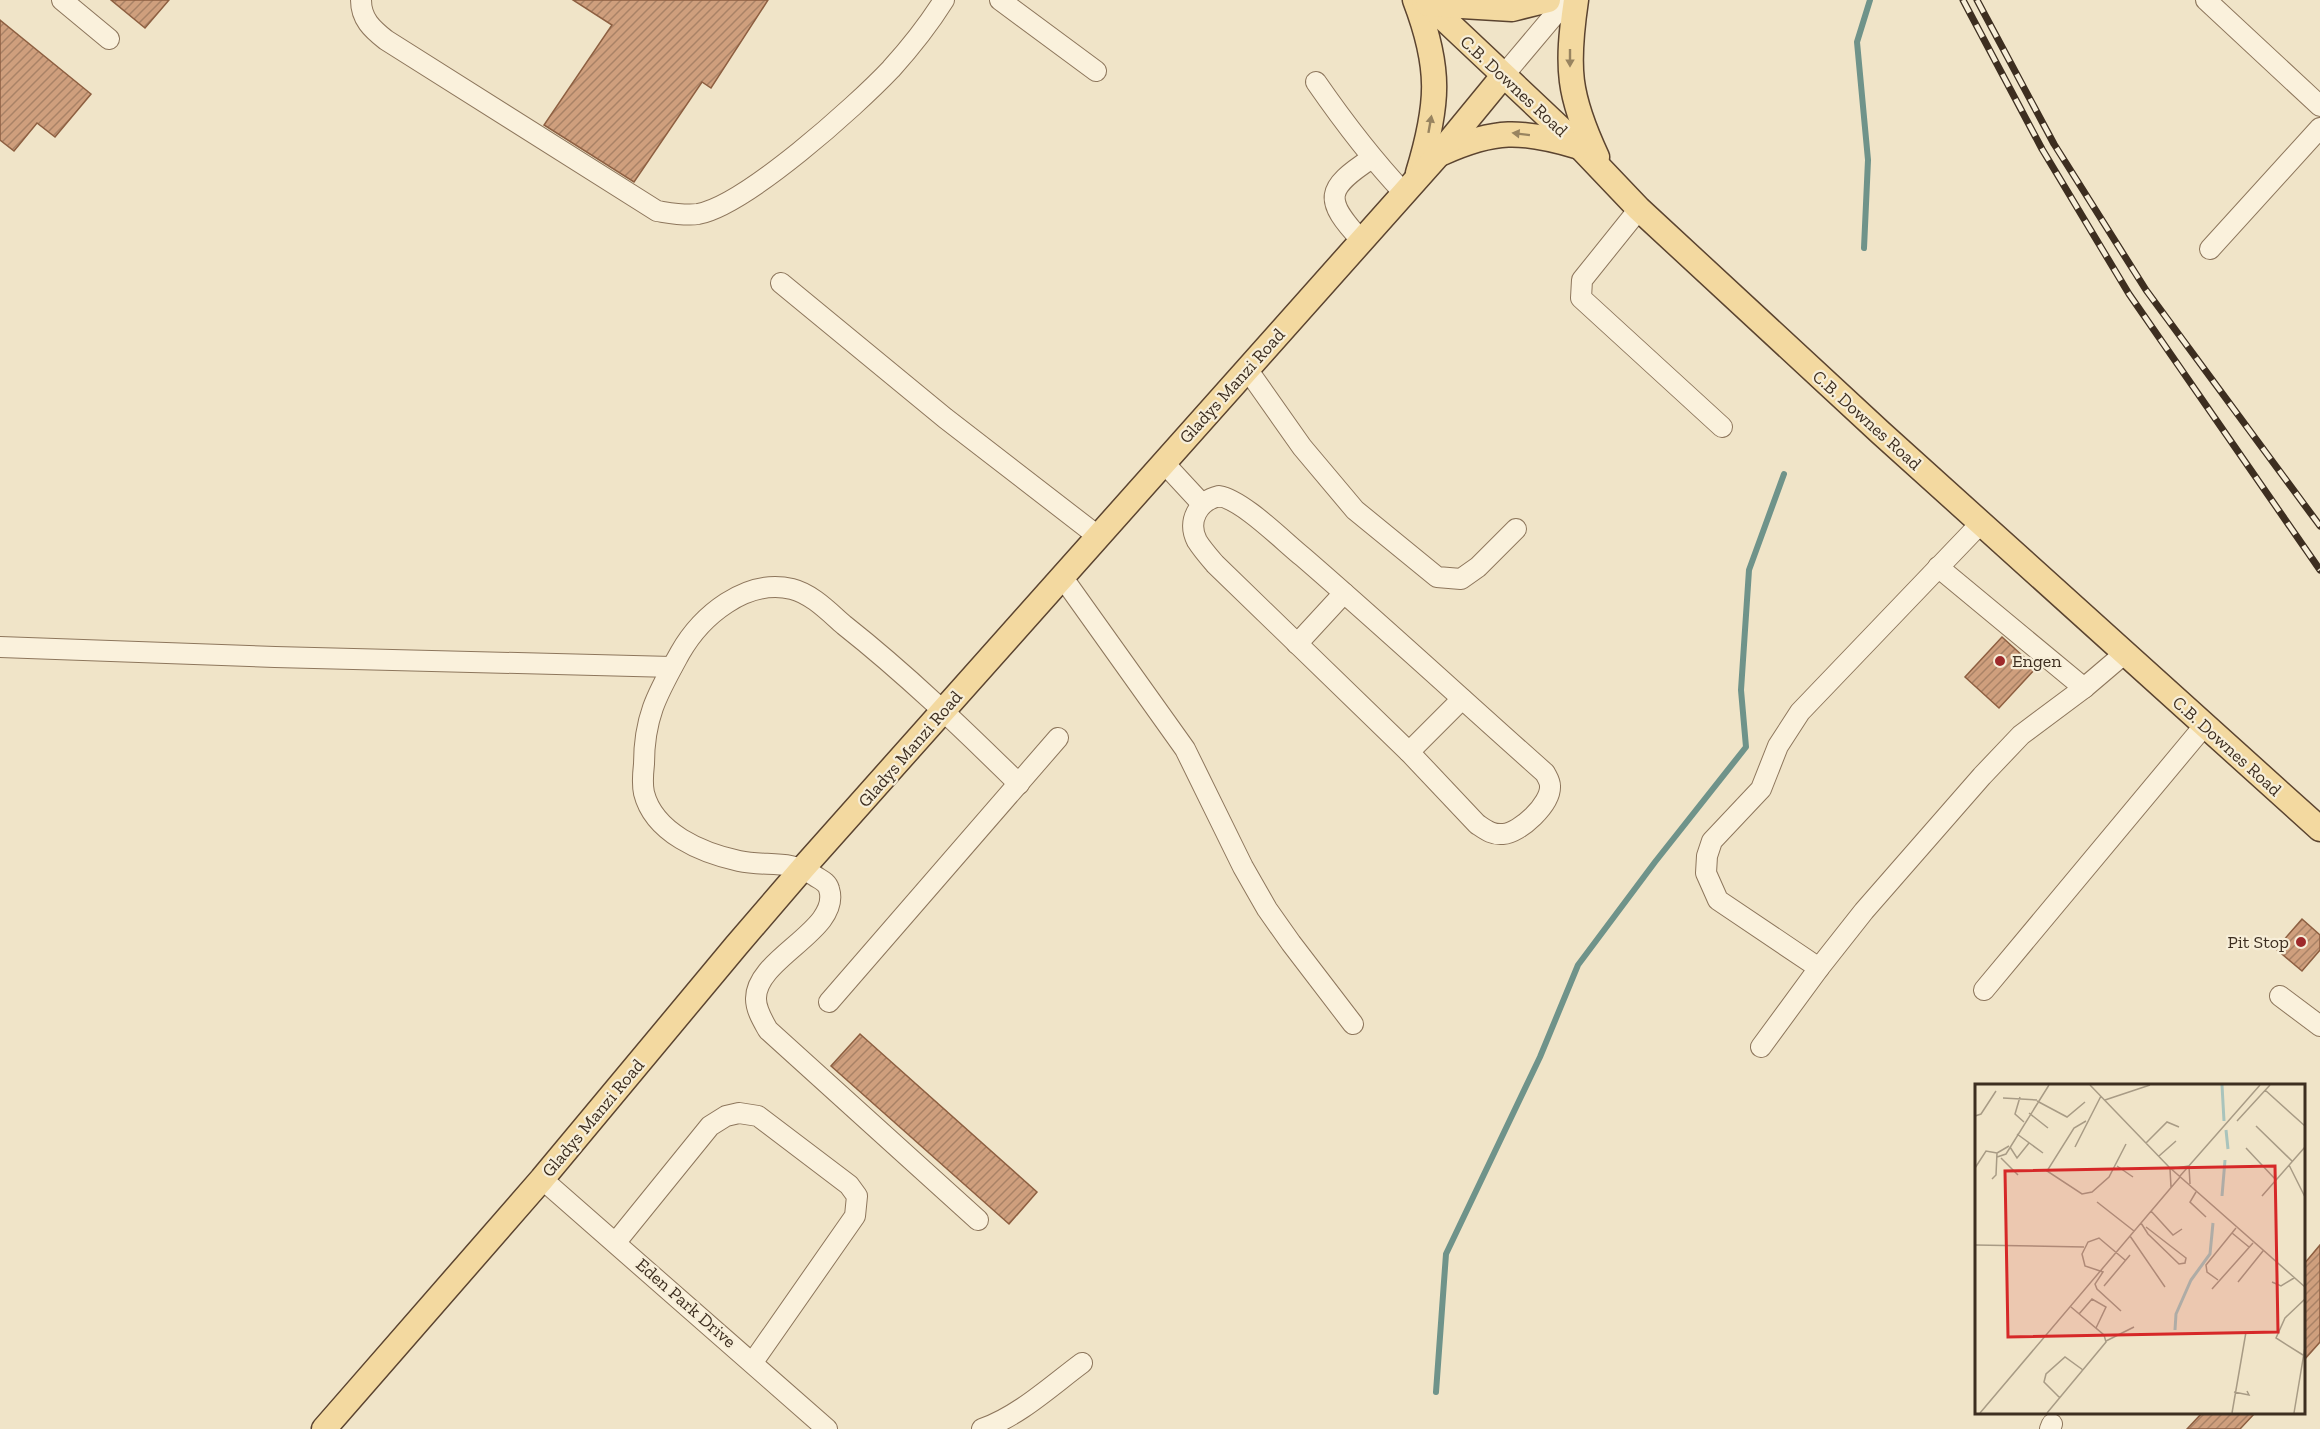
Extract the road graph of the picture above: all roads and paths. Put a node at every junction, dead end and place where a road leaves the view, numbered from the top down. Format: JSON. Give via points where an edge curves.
{"nodes":[{"id":1,"x":62,"y":0,"type":"edge"},
{"id":2,"x":361,"y":0,"type":"edge"},
{"id":3,"x":945,"y":0,"type":"edge"},
{"id":4,"x":1000,"y":0,"type":"edge"},
{"id":5,"x":1548,"y":0,"type":"edge"},
{"id":6,"x":1567,"y":0,"type":"edge"},
{"id":7,"x":1576,"y":0,"type":"edge"},
{"id":8,"x":2206,"y":0,"type":"edge"},
{"id":9,"x":1422,"y":1,"type":"edge"},
{"id":10,"x":109,"y":39,"type":"dead end"},
{"id":11,"x":1096,"y":71,"type":"dead end"},
{"id":12,"x":1503,"y":76,"type":"junction"},
{"id":13,"x":1316,"y":82,"type":"dead end"},
{"id":14,"x":2320,"y":106,"type":"edge"},
{"id":15,"x":2320,"y":128,"type":"edge"},
{"id":16,"x":1579,"y":146,"type":"junction"},
{"id":17,"x":1439,"y":154,"type":"junction"},
{"id":18,"x":1371,"y":158,"type":"junction"},
{"id":19,"x":1604,"y":172,"type":"junction"},
{"id":20,"x":1410,"y":187,"type":"junction"},
{"id":21,"x":1640,"y":209,"type":"junction"},
{"id":22,"x":1362,"y":241,"type":"junction"},
{"id":23,"x":2210,"y":249,"type":"dead end"},
{"id":24,"x":781,"y":283,"type":"dead end"},
{"id":25,"x":1247,"y":369,"type":"junction"},
{"id":26,"x":1722,"y":427,"type":"dead end"},
{"id":27,"x":1164,"y":463,"type":"junction"},
{"id":28,"x":1202,"y":504,"type":"junction"},
{"id":29,"x":1981,"y":523,"type":"junction"},
{"id":30,"x":1516,"y":529,"type":"dead end"},
{"id":31,"x":1099,"y":537,"type":"junction"},
{"id":32,"x":1938,"y":567,"type":"junction"},
{"id":33,"x":1063,"y":578,"type":"junction"},
{"id":34,"x":1344,"y":593,"type":"junction"},
{"id":35,"x":1297,"y":644,"type":"junction"},
{"id":36,"x":0,"y":647,"type":"edge"},
{"id":37,"x":2124,"y":654,"type":"junction"},
{"id":38,"x":672,"y":667,"type":"junction"},
{"id":39,"x":2084,"y":688,"type":"junction"},
{"id":40,"x":1462,"y":699,"type":"junction"},
{"id":41,"x":944,"y":711,"type":"junction"},
{"id":42,"x":2204,"y":726,"type":"junction"},
{"id":43,"x":1058,"y":738,"type":"dead end"},
{"id":44,"x":1409,"y":752,"type":"junction"},
{"id":45,"x":1019,"y":784,"type":"junction"},
{"id":46,"x":2320,"y":829,"type":"edge"},
{"id":47,"x":803,"y":868,"type":"junction"},
{"id":48,"x":1819,"y":968,"type":"junction"},
{"id":49,"x":1984,"y":990,"type":"dead end"},
{"id":50,"x":2280,"y":996,"type":"dead end"},
{"id":51,"x":829,"y":1002,"type":"dead end"},
{"id":52,"x":1353,"y":1024,"type":"dead end"},
{"id":53,"x":2320,"y":1026,"type":"edge"},
{"id":54,"x":1761,"y":1047,"type":"dead end"},
{"id":55,"x":542,"y":1179,"type":"junction"},
{"id":56,"x":978,"y":1220,"type":"dead end"},
{"id":57,"x":616,"y":1242,"type":"junction"},
{"id":58,"x":753,"y":1362,"type":"junction"},
{"id":59,"x":1082,"y":1363,"type":"dead end"},
{"id":60,"x":324,"y":1429,"type":"edge"},
{"id":61,"x":827,"y":1429,"type":"edge"},
{"id":62,"x":982,"y":1429,"type":"edge"}],
"edges":[{"from":1,"to":10,"type":"street"},
{"from":2,"to":3,"type":"street","via":[[363,16],[386,40],[657,211],[699,214],[745,191],[814,139],[891,69]]},
{"from":4,"to":11,"type":"street"},
{"from":5,"to":9,"type":"main road","via":[[1512,9]]},
{"from":6,"to":12,"type":"street"},
{"from":7,"to":19,"type":"main road","one_way":true,"via":[[1571,82],[1582,125]]},
{"from":8,"to":14,"type":"street"},
{"from":9,"to":12,"type":"main road","name":"C.B. Downes Road"},
{"from":20,"to":9,"type":"main road","one_way":true,"via":[[1430,126],[1434,80]]},
{"from":12,"to":16,"type":"main road","name":"C.B. Downes Road"},
{"from":12,"to":17,"type":"main road","name":"Gladys Manzi Road"},
{"from":13,"to":18,"type":"street"},
{"from":15,"to":23,"type":"street"},
{"from":16,"to":17,"type":"main road","one_way":true,"via":[[1510,133],[1471,141]]},
{"from":16,"to":19,"type":"main road","name":"C.B. Downes Road"},
{"from":17,"to":20,"type":"main road","name":"Gladys Manzi Road"},
{"from":18,"to":20,"type":"street"},
{"from":18,"to":22,"type":"street","via":[[1346,174],[1335,193],[1337,211]]},
{"from":19,"to":21,"type":"main road","name":"C.B. Downes Road"},
{"from":20,"to":22,"type":"main road","name":"Gladys Manzi Road"},
{"from":21,"to":26,"type":"street","via":[[1582,280],[1581,298]]},
{"from":21,"to":29,"type":"main road","name":"C.B. Downes Road"},
{"from":22,"to":25,"type":"main road","name":"Gladys Manzi Road"},
{"from":24,"to":31,"type":"street","via":[[945,418]]},
{"from":25,"to":27,"type":"main road","name":"Gladys Manzi Road"},
{"from":25,"to":30,"type":"street","via":[[1302,447],[1355,510],[1437,577],[1461,579]]},
{"from":27,"to":28,"type":"street"},
{"from":27,"to":31,"type":"main road","name":"Gladys Manzi Road"},
{"from":28,"to":34,"type":"street","via":[[1219,496],[1236,503]]},
{"from":28,"to":35,"type":"street","via":[[1196,510],[1193,527],[1197,541],[1215,564]]},
{"from":29,"to":32,"type":"street"},
{"from":29,"to":37,"type":"main road","name":"C.B. Downes Road"},
{"from":31,"to":33,"type":"main road","name":"Gladys Manzi Road"},
{"from":32,"to":39,"type":"street"},
{"from":32,"to":48,"type":"street","via":[[1800,712],[1778,746],[1761,789],[1712,841],[1707,856],[1706,873],[1718,900]]},
{"from":33,"to":41,"type":"main road","name":"Gladys Manzi Road"},
{"from":33,"to":52,"type":"street","via":[[1185,749],[1267,909]]},
{"from":34,"to":35,"type":"street"},
{"from":34,"to":40,"type":"street"},
{"from":35,"to":44,"type":"street"},
{"from":36,"to":38,"type":"street"},
{"from":37,"to":39,"type":"street"},
{"from":37,"to":42,"type":"main road","name":"C.B. Downes Road"},
{"from":38,"to":41,"type":"street","via":[[703,621],[732,601],[765,588],[793,589],[810,597]]},
{"from":38,"to":47,"type":"street","via":[[656,697],[644,750],[643,791],[656,819],[671,832],[717,854],[741,861]]},
{"from":39,"to":48,"type":"street","via":[[2021,735],[1872,902]]},
{"from":40,"to":44,"type":"street"},
{"from":40,"to":44,"type":"street","via":[[1549,780],[1547,799],[1522,827],[1506,834],[1489,832]]},
{"from":41,"to":45,"type":"street"},
{"from":41,"to":47,"type":"main road","name":"Gladys Manzi Road"},
{"from":42,"to":46,"type":"main road","name":"C.B. Downes Road"},
{"from":42,"to":49,"type":"street"},
{"from":43,"to":45,"type":"street"},
{"from":45,"to":51,"type":"street"},
{"from":47,"to":55,"type":"main road","name":"Gladys Manzi Road"},
{"from":47,"to":56,"type":"street","via":[[827,884],[830,902],[813,928],[757,987],[759,1014],[768,1030]]},
{"from":48,"to":54,"type":"street"},
{"from":50,"to":53,"type":"street"},
{"from":55,"to":57,"type":"street","name":"Eden Park Drive"},
{"from":55,"to":60,"type":"main road","name":"Gladys Manzi Road"},
{"from":57,"to":58,"type":"street","name":"Eden Park Drive"},
{"from":57,"to":58,"type":"street","via":[[710,1126],[726,1116],[758,1116],[849,1185],[857,1196],[855,1216]]},
{"from":58,"to":61,"type":"street","name":"Eden Park Drive"},
{"from":59,"to":62,"type":"street","via":[[1028,1403]]}]}
